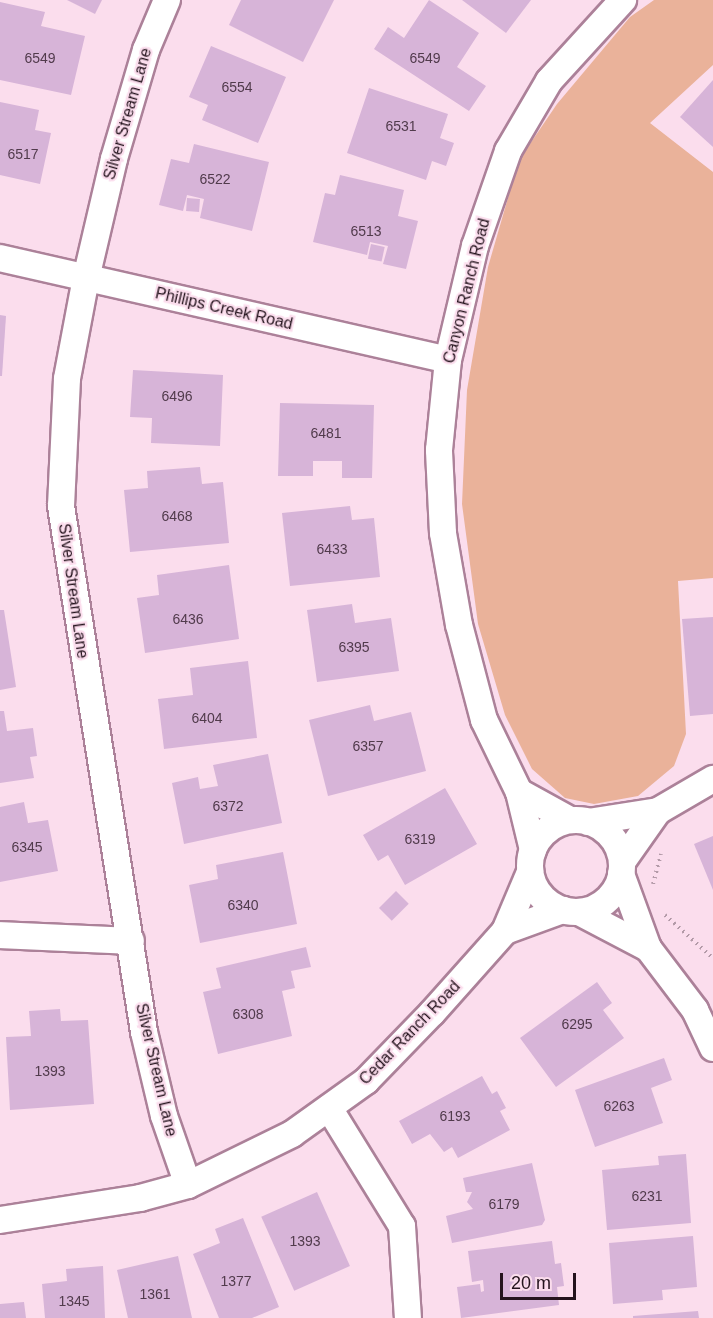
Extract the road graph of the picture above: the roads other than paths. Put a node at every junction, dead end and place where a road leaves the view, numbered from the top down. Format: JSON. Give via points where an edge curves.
{"nodes":[{"id":1,"x":167,"y":0,"type":"edge"},
{"id":2,"x":623,"y":0,"type":"edge"},
{"id":3,"x":0,"y":258,"type":"edge"},
{"id":4,"x":86,"y":278,"type":"junction"},
{"id":5,"x":448,"y":360,"type":"junction"},
{"id":6,"x":713,"y":780,"type":"edge"},
{"id":7,"x":519,"y":792,"type":"junction"},
{"id":8,"x":658,"y":811,"type":"junction"},
{"id":9,"x":579,"y":821,"type":"junction"},
{"id":10,"x":531,"y":861,"type":"junction"},
{"id":11,"x":621,"y":868,"type":"junction"},
{"id":12,"x":571,"y":911,"type":"junction"},
{"id":13,"x":505,"y":931,"type":"junction"},
{"id":14,"x":0,"y":935,"type":"edge"},
{"id":15,"x":131,"y":941,"type":"junction"},
{"id":16,"x":648,"y":948,"type":"junction"},
{"id":17,"x":713,"y":1048,"type":"edge"},
{"id":18,"x":329,"y":1108,"type":"junction"},
{"id":19,"x":188,"y":1185,"type":"junction"},
{"id":20,"x":0,"y":1220,"type":"edge"},
{"id":21,"x":408,"y":1318,"type":"edge"}],
"edges":[{"from":1,"to":4,"type":"street","name":"Silver Stream Lane","via":[[146,50],[117,148]]},
{"from":2,"to":5,"type":"street","name":"Canyon Ranch Road","via":[[549,81],[508,151],[475,246]]},
{"from":3,"to":4,"type":"street","name":"Phillips Creek Road"},
{"from":4,"to":5,"type":"street","name":"Phillips Creek Road"},
{"from":4,"to":15,"type":"street","name":"Silver Stream Lane","via":[[68,379],[61,506],[103,795]]},
{"from":5,"to":7,"type":"street","name":"Canyon Ranch Road","via":[[439,450],[443,533],[459,626],[484,720]]},
{"from":6,"to":8,"type":"street"},
{"from":7,"to":9,"type":"street"},
{"from":7,"to":10,"type":"street","name":"Canyon Ranch Road"},
{"from":8,"to":9,"type":"street"},
{"from":8,"to":11,"type":"street"},
{"from":9,"to":10,"type":"street","via":[[547,830]]},
{"from":9,"to":11,"type":"street","via":[[614,841]]},
{"from":10,"to":12,"type":"street","via":[[544,900]]},
{"from":10,"to":13,"type":"street","name":"Cedar Ranch Road"},
{"from":11,"to":12,"type":"street","via":[[606,900]]},
{"from":11,"to":16,"type":"street"},
{"from":12,"to":13,"type":"street","name":"Cedar Ranch Road"},
{"from":12,"to":16,"type":"street"},
{"from":13,"to":18,"type":"street","name":"Cedar Ranch Road","via":[[366,1081]]},
{"from":14,"to":15,"type":"street"},
{"from":15,"to":19,"type":"street","name":"Silver Stream Lane","via":[[144,1032],[164,1116]]},
{"from":16,"to":17,"type":"street","via":[[695,1010]]},
{"from":18,"to":19,"type":"street","name":"Cedar Ranch Road","via":[[249,1158]]},
{"from":18,"to":21,"type":"street","via":[[402,1226]]},
{"from":19,"to":20,"type":"street","name":"Cedar Ranch Road","via":[[130,1200]]}]}
